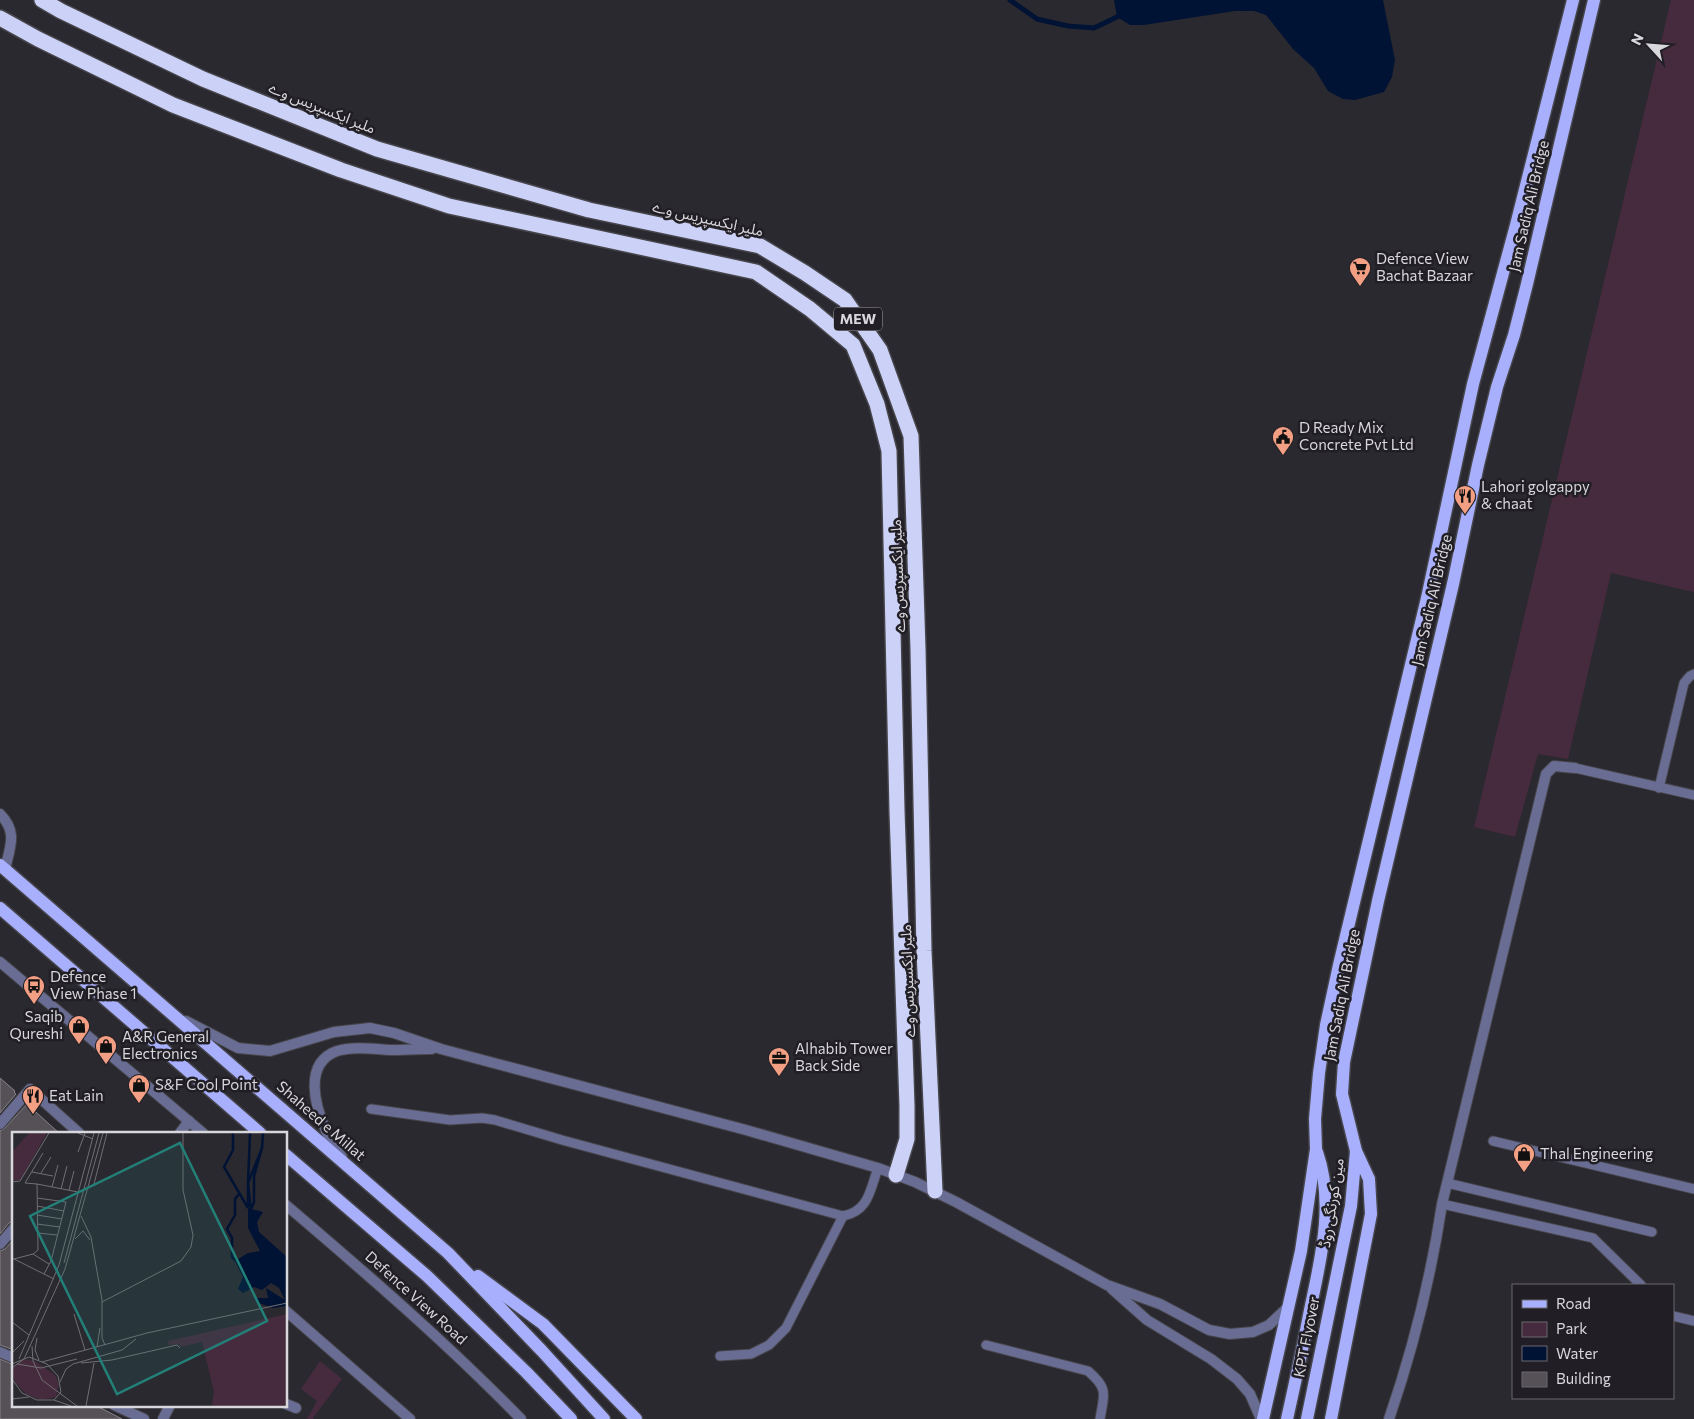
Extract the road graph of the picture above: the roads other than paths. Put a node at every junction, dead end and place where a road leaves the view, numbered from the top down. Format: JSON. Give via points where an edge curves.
{"nodes":[{"id":1,"x":42,"y":0,"type":"edge"},
{"id":2,"x":1573,"y":0,"type":"edge"},
{"id":3,"x":1594,"y":0,"type":"edge"},
{"id":4,"x":0,"y":18,"type":"edge"},
{"id":5,"x":1694,"y":674,"type":"edge"},
{"id":6,"x":1574,"y":768,"type":"joint"},
{"id":7,"x":1659,"y":788,"type":"junction"},
{"id":8,"x":1694,"y":795,"type":"edge"},
{"id":9,"x":0,"y":814,"type":"edge"},
{"id":10,"x":2,"y":867,"type":"edge"},
{"id":11,"x":0,"y":908,"type":"edge"},
{"id":12,"x":0,"y":962,"type":"edge"},
{"id":13,"x":174,"y":1015,"type":"junction"},
{"id":14,"x":441,"y":1049,"type":"junction"},
{"id":15,"x":371,"y":1109,"type":"dead end"},
{"id":16,"x":189,"y":1122,"type":"junction"},
{"id":17,"x":0,"y":1124,"type":"edge"},
{"id":18,"x":79,"y":1132,"type":"edge"},
{"id":19,"x":181,"y":1132,"type":"edge"},
{"id":20,"x":201,"y":1132,"type":"edge"},
{"id":21,"x":259,"y":1132,"type":"edge"},
{"id":22,"x":1494,"y":1141,"type":"dead end"},
{"id":23,"x":1316,"y":1149,"type":"junction"},
{"id":24,"x":1356,"y":1151,"type":"junction"},
{"id":25,"x":288,"y":1157,"type":"edge"},
{"id":26,"x":345,"y":1163,"type":"junction"},
{"id":27,"x":878,"y":1168,"type":"junction"},
{"id":28,"x":896,"y":1175,"type":"junction"},
{"id":29,"x":1447,"y":1183,"type":"junction"},
{"id":30,"x":1694,"y":1189,"type":"edge"},
{"id":31,"x":935,"y":1192,"type":"junction"},
{"id":32,"x":1442,"y":1204,"type":"junction"},
{"id":33,"x":288,"y":1206,"type":"edge"},
{"id":34,"x":843,"y":1216,"type":"junction"},
{"id":35,"x":12,"y":1230,"type":"edge"},
{"id":36,"x":1652,"y":1232,"type":"dead end"},
{"id":37,"x":0,"y":1244,"type":"edge"},
{"id":38,"x":448,"y":1253,"type":"junction"},
{"id":39,"x":1339,"y":1260,"type":"joint"},
{"id":40,"x":1320,"y":1263,"type":"joint"},
{"id":41,"x":1640,"y":1284,"type":"edge"},
{"id":42,"x":1107,"y":1285,"type":"junction"},
{"id":43,"x":1287,"y":1308,"type":"junction"},
{"id":44,"x":288,"y":1313,"type":"edge"},
{"id":45,"x":1674,"y":1316,"type":"edge"},
{"id":46,"x":1694,"y":1321,"type":"edge"},
{"id":47,"x":986,"y":1345,"type":"dead end"},
{"id":48,"x":0,"y":1352,"type":"edge"},
{"id":49,"x":720,"y":1356,"type":"dead end"},
{"id":50,"x":12,"y":1357,"type":"edge"},
{"id":51,"x":116,"y":1406,"type":"edge"},
{"id":52,"x":170,"y":1406,"type":"edge"},
{"id":53,"x":144,"y":1419,"type":"edge"},
{"id":54,"x":163,"y":1419,"type":"edge"},
{"id":55,"x":410,"y":1419,"type":"edge"},
{"id":56,"x":521,"y":1419,"type":"edge"},
{"id":57,"x":571,"y":1419,"type":"edge"},
{"id":58,"x":604,"y":1419,"type":"edge"},
{"id":59,"x":636,"y":1419,"type":"edge"},
{"id":60,"x":1100,"y":1419,"type":"edge"},
{"id":61,"x":1262,"y":1419,"type":"edge"},
{"id":62,"x":1287,"y":1419,"type":"edge"},
{"id":63,"x":1307,"y":1419,"type":"edge"},
{"id":64,"x":1331,"y":1419,"type":"edge"},
{"id":65,"x":1389,"y":1419,"type":"edge"}],
"edges":[{"from":1,"to":31,"type":"highway","name":"ملیر ایکسپریس وے","number":"MEW","via":[[203,79],[377,149],[589,210],[760,246],[845,300],[880,350],[911,436],[924,951]]},
{"from":2,"to":23,"type":"main road","name":"Jam Sadiq Ali Bridge","via":[[1472,384],[1427,598],[1339,964],[1319,1073]]},
{"from":3,"to":24,"type":"main road","name":"Jam Sadiq Ali Bridge","via":[[1527,284],[1478,465],[1344,1062],[1342,1094]]},
{"from":4,"to":28,"type":"highway","name":"ملیر ایکسپریس وے","number":"MEW","via":[[173,105],[368,179],[449,206],[756,272],[810,309],[853,345],[877,404],[889,451],[907,1106],[907,1139]]},
{"from":5,"to":7,"type":"lane","via":[[1684,682]]},
{"from":6,"to":7,"type":"lane"},
{"from":6,"to":29,"type":"street","via":[[1554,766],[1546,774]]},
{"from":7,"to":8,"type":"lane"},
{"from":9,"to":10,"type":"street","via":[[12,831],[11,844]]},
{"from":10,"to":13,"type":"main road","name":"Shaheed e Millat"},
{"from":11,"to":21,"type":"main road"},
{"from":12,"to":16,"type":"street"},
{"from":13,"to":14,"type":"street","via":[[238,1048],[270,1051],[334,1032],[370,1028]]},
{"from":13,"to":26,"type":"main road","name":"Shaheed e Millat"},
{"from":14,"to":26,"type":"street","via":[[362,1048],[338,1051],[325,1058],[316,1070],[314,1088],[326,1132]]},
{"from":14,"to":27,"type":"street"},
{"from":15,"to":34,"type":"lane","via":[[450,1120],[495,1120]]},
{"from":16,"to":19,"type":"street"},
{"from":16,"to":20,"type":"street"},
{"from":17,"to":18,"type":"street","via":[[30,1089]]},
{"from":22,"to":30,"type":"lane"},
{"from":23,"to":40,"type":"main road","name":"مین کورنگی روڈ","via":[[1324,1169],[1327,1206]]},
{"from":23,"to":43,"type":"main road","via":[[1301,1251]]},
{"from":24,"to":39,"type":"main road","name":"مین کورنگی روڈ","via":[[1350,1206]]},
{"from":24,"to":64,"type":"main road","via":[[1369,1179],[1370,1214]]},
{"from":25,"to":57,"type":"main road","via":[[427,1276]]},
{"from":26,"to":38,"type":"main road","name":"Shaheed e Millat"},
{"from":27,"to":28,"type":"street"},
{"from":27,"to":34,"type":"lane","via":[[862,1207]]},
{"from":28,"to":31,"type":"street"},
{"from":29,"to":32,"type":"street"},
{"from":29,"to":36,"type":"lane"},
{"from":31,"to":42,"type":"street"},
{"from":32,"to":41,"type":"lane","via":[[1593,1238]]},
{"from":32,"to":65,"type":"street","via":[[1416,1332]]},
{"from":33,"to":56,"type":"street","name":"Defence View Road","via":[[385,1289],[484,1380]]},
{"from":34,"to":49,"type":"lane","via":[[786,1328],[769,1345],[751,1354]]},
{"from":35,"to":37,"type":"street"},
{"from":38,"to":58,"type":"main road","name":"Shaheed e Millat"},
{"from":38,"to":59,"type":"main road","via":[[543,1324]]},
{"from":39,"to":63,"type":"main road","name":"KPT Flyover"},
{"from":40,"to":62,"type":"main road","name":"KPT Flyover"},
{"from":42,"to":43,"type":"street","via":[[1160,1304],[1208,1330],[1230,1334],[1253,1332],[1269,1325]]},
{"from":42,"to":61,"type":"street","via":[[1146,1320],[1238,1379],[1250,1394]]},
{"from":43,"to":61,"type":"main road"},
{"from":44,"to":55,"type":"street"},
{"from":45,"to":46,"type":"lane"},
{"from":47,"to":60,"type":"lane","via":[[1088,1371],[1100,1381],[1104,1394]]},
{"from":48,"to":50,"type":"street"},
{"from":51,"to":53,"type":"street"},
{"from":52,"to":54,"type":"street"}]}
